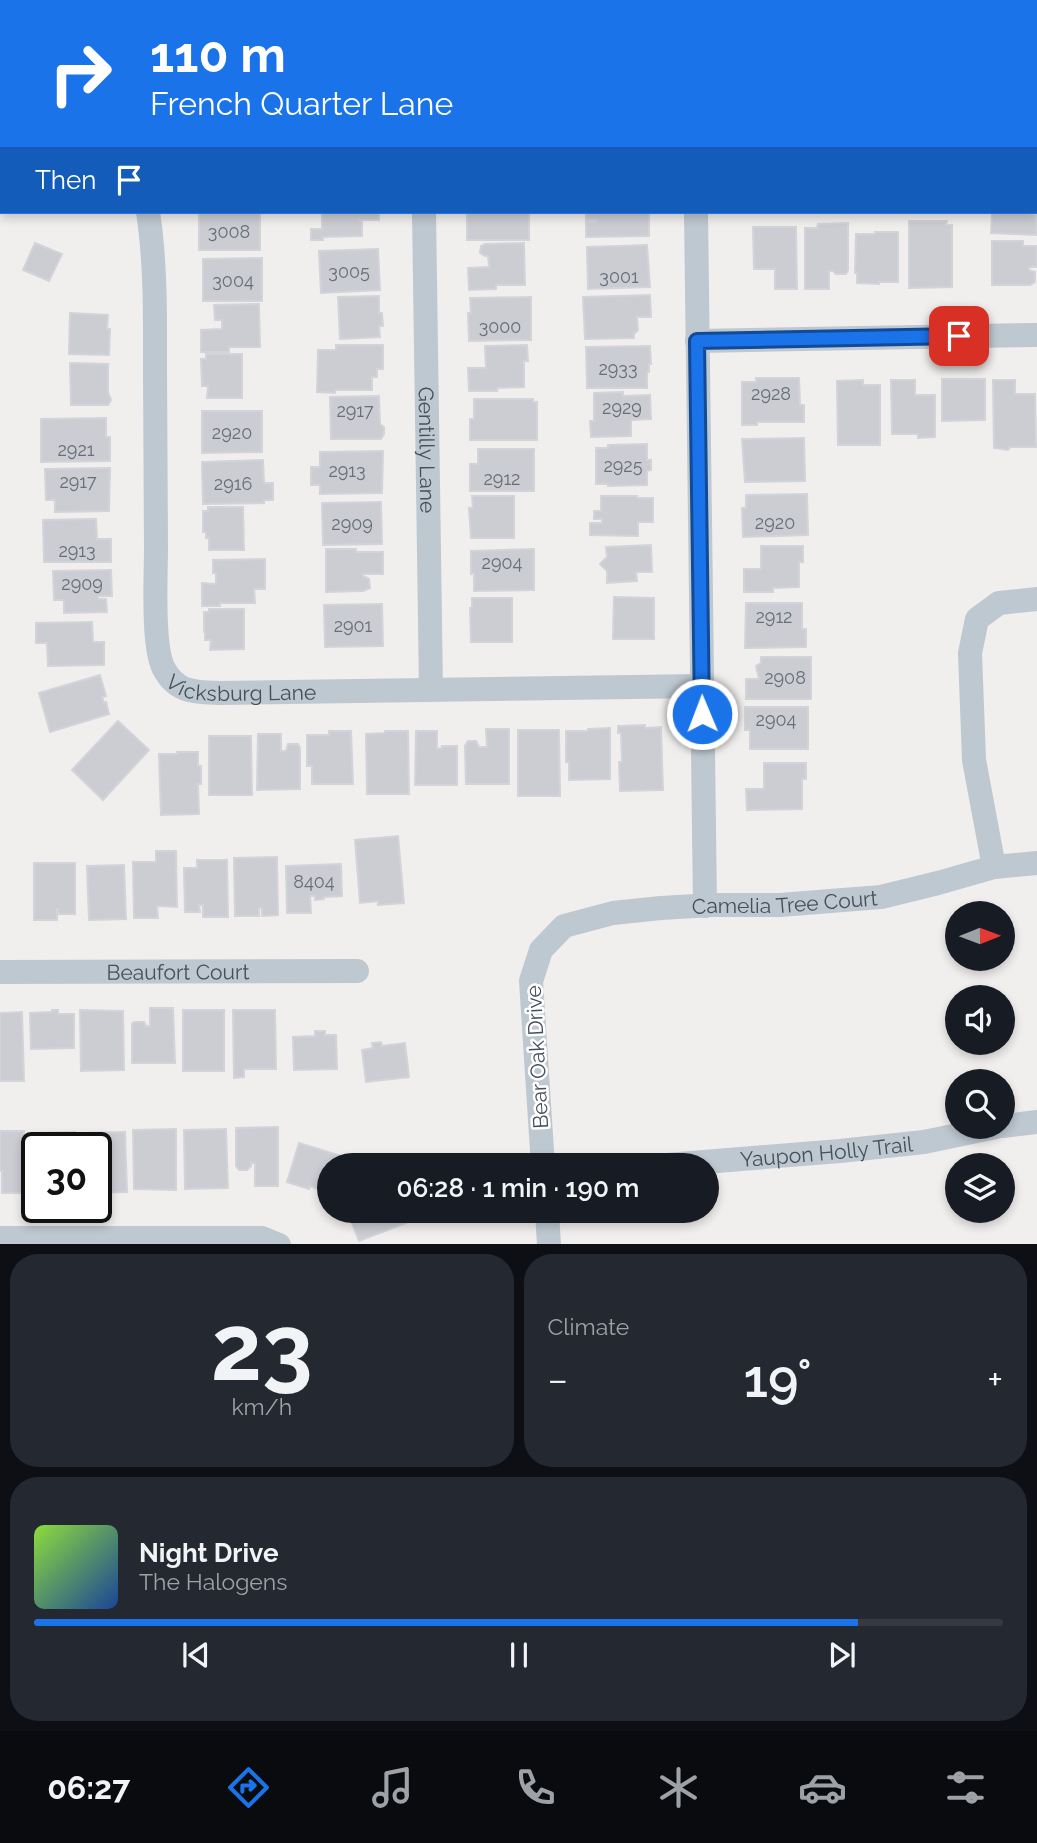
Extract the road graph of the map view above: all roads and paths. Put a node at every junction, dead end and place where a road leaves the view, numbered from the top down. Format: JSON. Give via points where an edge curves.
{"nodes":[{"id":1,"x":148,"y":214,"type":"edge"},
{"id":2,"x":424,"y":214,"type":"edge"},
{"id":3,"x":695,"y":214,"type":"edge"},
{"id":4,"x":1037,"y":335,"type":"edge"},
{"id":5,"x":697,"y":341,"type":"junction"},
{"id":6,"x":1037,"y":598,"type":"edge"},
{"id":7,"x":702,"y":687,"type":"junction"},
{"id":8,"x":431,"y":689,"type":"junction"},
{"id":9,"x":1037,"y":863,"type":"edge"},
{"id":10,"x":995,"y":867,"type":"junction"},
{"id":11,"x":705,"y":906,"type":"junction"},
{"id":12,"x":541,"y":950,"type":"joint"},
{"id":13,"x":357,"y":971,"type":"dead end"},
{"id":14,"x":0,"y":972,"type":"edge"},
{"id":15,"x":1037,"y":1122,"type":"edge"},
{"id":16,"x":1015,"y":1125,"type":"edge"},
{"id":17,"x":945,"y":1138,"type":"edge"},
{"id":18,"x":543,"y":1153,"type":"edge"},
{"id":19,"x":719,"y":1161,"type":"edge"},
{"id":20,"x":548,"y":1223,"type":"edge"},
{"id":21,"x":0,"y":1238,"type":"edge"},
{"id":22,"x":279,"y":1244,"type":"edge"},
{"id":23,"x":549,"y":1244,"type":"edge"}],
"edges":[{"from":1,"to":8,"type":"street","name":"Vicksburg Lane","via":[[154,253],[156,600],[158,648],[164,668],[179,688],[196,692]]},
{"from":2,"to":8,"type":"street","name":"Gentilly Lane"},
{"from":3,"to":5,"type":"street"},
{"from":4,"to":5,"type":"street"},
{"from":5,"to":7,"type":"street"},
{"from":6,"to":10,"type":"street","via":[[999,603],[977,619],[970,653],[974,760]]},
{"from":7,"to":8,"type":"street","name":"Vicksburg Lane"},
{"from":7,"to":11,"type":"street"},
{"from":9,"to":10,"type":"street","name":"Camelia Tree Court"},
{"from":10,"to":11,"type":"street","name":"Camelia Tree Court","via":[[881,897]]},
{"from":11,"to":12,"type":"street","name":"Camelia Tree Court","via":[[613,913],[564,926]]},
{"from":12,"to":18,"type":"street","name":"Bear Oak Drive","via":[[531,981]]},
{"from":13,"to":14,"type":"street","name":"Beaufort Court"},
{"from":15,"to":16,"type":"street"},
{"from":17,"to":19,"type":"street","name":"Yaupon Holly Trail"},
{"from":20,"to":23,"type":"street"},
{"from":21,"to":22,"type":"street","via":[[262,1238]]}]}
